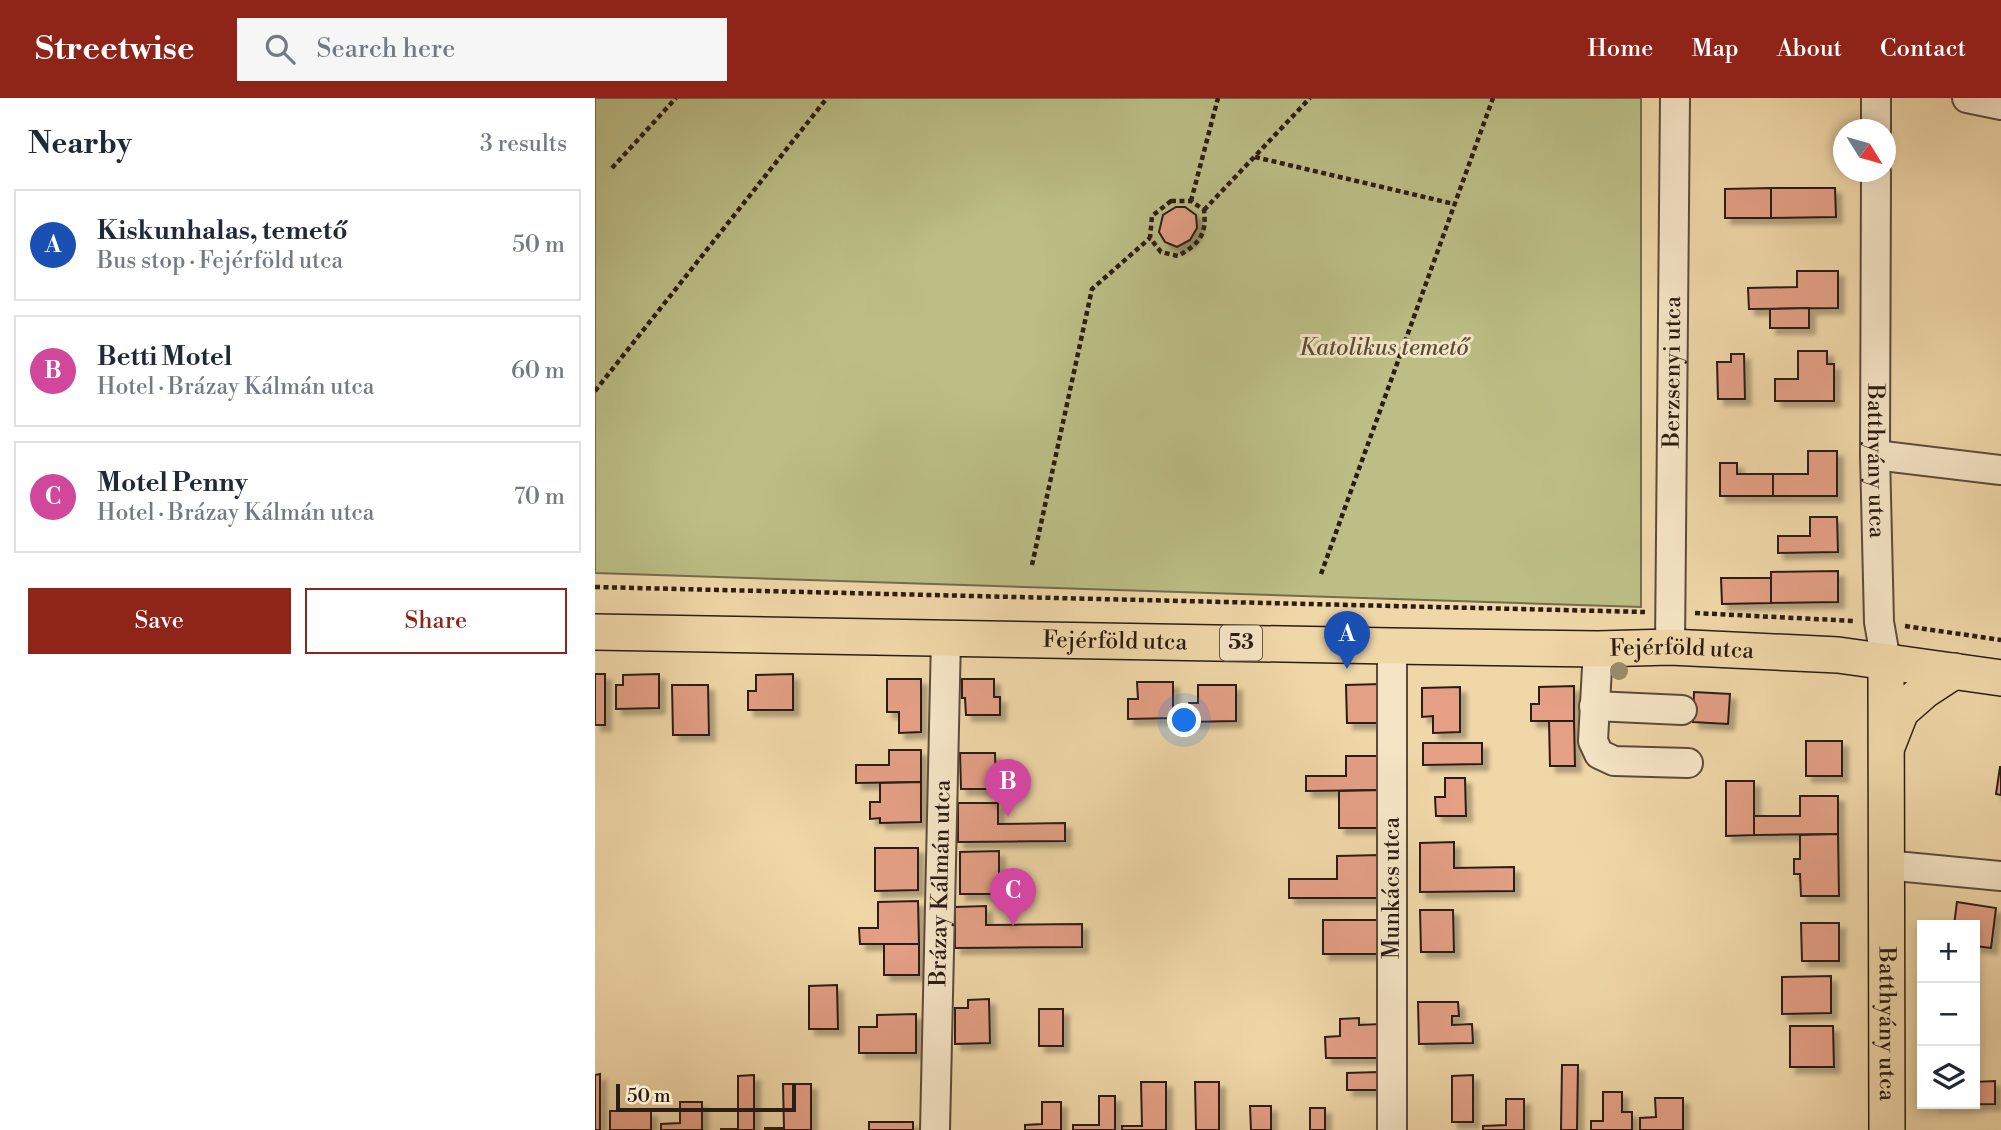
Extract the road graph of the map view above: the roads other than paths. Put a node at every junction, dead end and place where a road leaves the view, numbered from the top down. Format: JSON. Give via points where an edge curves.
{"nodes":[{"id":1,"x":1675,"y":98,"type":"edge"},
{"id":2,"x":1876,"y":98,"type":"edge"},
{"id":3,"x":1967,"y":98,"type":"edge"},
{"id":4,"x":2001,"y":105,"type":"edge"},
{"id":5,"x":1876,"y":119,"type":"edge"},
{"id":6,"x":1876,"y":182,"type":"edge"},
{"id":7,"x":1875,"y":455,"type":"junction"},
{"id":8,"x":2001,"y":470,"type":"edge"},
{"id":9,"x":595,"y":632,"type":"edge"},
{"id":10,"x":946,"y":638,"type":"junction"},
{"id":11,"x":1392,"y":646,"type":"junction"},
{"id":12,"x":1670,"y":647,"type":"junction"},
{"id":13,"x":1598,"y":649,"type":"junction"},
{"id":14,"x":1886,"y":662,"type":"junction"},
{"id":15,"x":1954,"y":671,"type":"junction"},
{"id":16,"x":2001,"y":678,"type":"edge"},
{"id":17,"x":1594,"y":706,"type":"junction"},
{"id":18,"x":1682,"y":710,"type":"dead end"},
{"id":19,"x":1886,"y":750,"type":"junction"},
{"id":20,"x":1688,"y":763,"type":"dead end"},
{"id":21,"x":1885,"y":865,"type":"junction"},
{"id":22,"x":2001,"y":876,"type":"edge"},
{"id":23,"x":1890,"y":1123,"type":"edge"},
{"id":24,"x":935,"y":1130,"type":"edge"},
{"id":25,"x":1392,"y":1130,"type":"edge"}],
"edges":[{"from":1,"to":12,"type":"street","name":"Berzsenyi utca"},
{"from":2,"to":5,"type":"street"},
{"from":3,"to":4,"type":"street"},
{"from":6,"to":7,"type":"street","name":"Batthyány utca"},
{"from":7,"to":8,"type":"street"},
{"from":7,"to":14,"type":"street","name":"Batthyány utca","via":[[1879,622]]},
{"from":9,"to":10,"type":"main road","name":"Fejérföld utca","number":"53"},
{"from":10,"to":11,"type":"main road","name":"Fejérföld utca","number":"53"},
{"from":10,"to":24,"type":"street","name":"Brázay Kálmán utca"},
{"from":11,"to":13,"type":"main road","name":"Fejérföld utca","number":"53"},
{"from":11,"to":25,"type":"street","name":"Munkács utca"},
{"from":12,"to":13,"type":"main road","name":"Fejérföld utca","number":"53"},
{"from":12,"to":14,"type":"main road","name":"Fejérföld utca","number":"53","via":[[1838,655]]},
{"from":13,"to":17,"type":"street"},
{"from":14,"to":15,"type":"main road","number":"53"},
{"from":14,"to":19,"type":"main road","name":"Batthyány utca"},
{"from":15,"to":16,"type":"main road","number":"53"},
{"from":15,"to":19,"type":"main road","name":"Batthyány utca","via":[[1901,711]]},
{"from":17,"to":18,"type":"street"},
{"from":17,"to":20,"type":"street","via":[[1594,745],[1604,758]]},
{"from":19,"to":21,"type":"main road","name":"Batthyány utca"},
{"from":21,"to":22,"type":"street"},
{"from":21,"to":23,"type":"main road","name":"Batthyány utca"}]}
